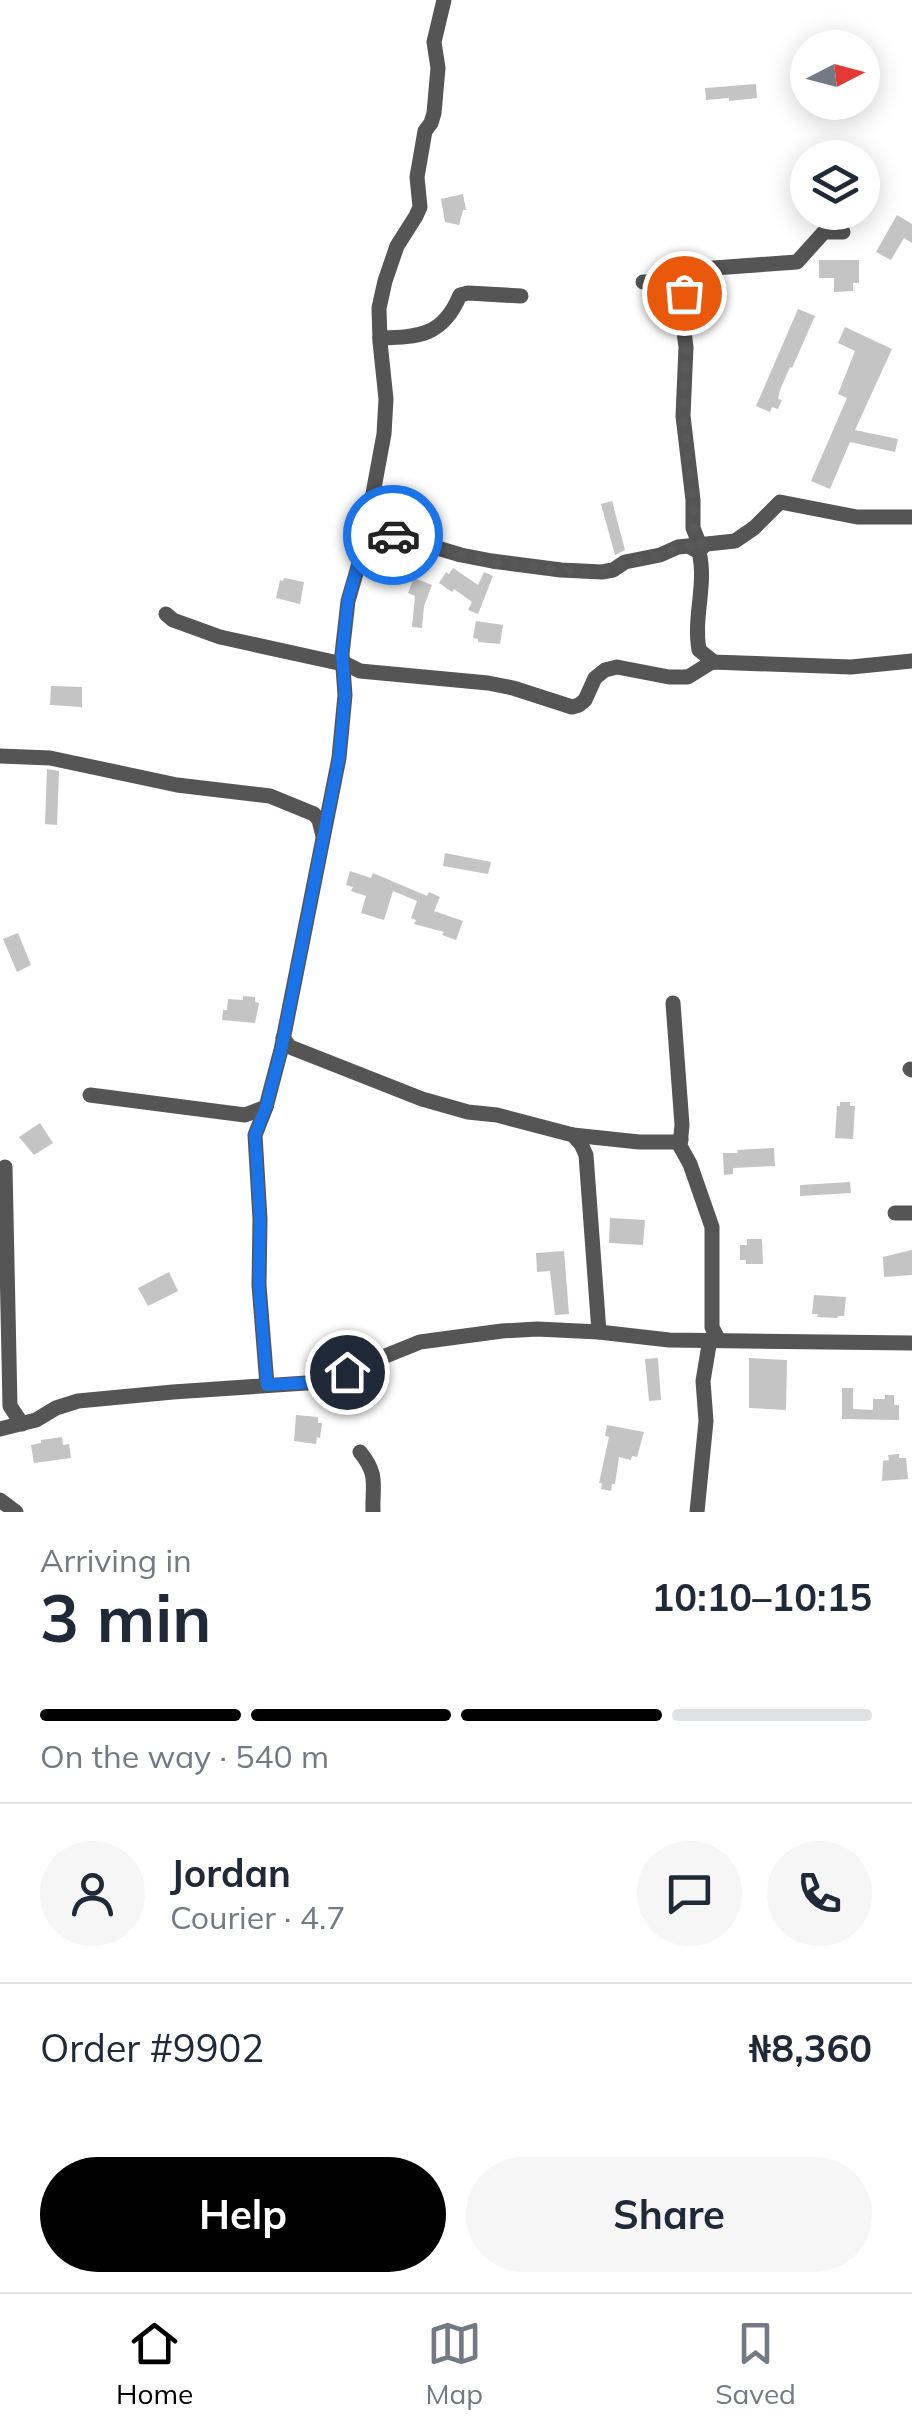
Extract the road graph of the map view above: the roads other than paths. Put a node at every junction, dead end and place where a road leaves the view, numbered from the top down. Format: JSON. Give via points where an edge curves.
{"nodes":[{"id":1,"x":444,"y":0,"type":"edge"},
{"id":2,"x":843,"y":232,"type":"dead end"},
{"id":3,"x":686,"y":278,"type":"junction"},
{"id":4,"x":521,"y":296,"type":"dead end"},
{"id":5,"x":682,"y":312,"type":"junction"},
{"id":6,"x":380,"y":338,"type":"junction"},
{"id":7,"x":912,"y":518,"type":"edge"},
{"id":8,"x":374,"y":527,"type":"junction"},
{"id":9,"x":698,"y":548,"type":"junction"},
{"id":10,"x":166,"y":614,"type":"dead end"},
{"id":11,"x":699,"y":650,"type":"junction"},
{"id":12,"x":912,"y":661,"type":"edge"},
{"id":13,"x":714,"y":662,"type":"junction"},
{"id":14,"x":346,"y":668,"type":"junction"},
{"id":15,"x":693,"y":674,"type":"junction"},
{"id":16,"x":0,"y":756,"type":"edge"},
{"id":17,"x":330,"y":802,"type":"junction"},
{"id":18,"x":314,"y":814,"type":"junction"},
{"id":19,"x":324,"y":838,"type":"junction"},
{"id":20,"x":673,"y":1003,"type":"dead end"},
{"id":21,"x":285,"y":1045,"type":"junction"},
{"id":22,"x":90,"y":1095,"type":"dead end"},
{"id":23,"x":266,"y":1107,"type":"junction"},
{"id":24,"x":246,"y":1115,"type":"junction"},
{"id":25,"x":255,"y":1135,"type":"junction"},
{"id":26,"x":573,"y":1135,"type":"junction"},
{"id":27,"x":600,"y":1139,"type":"junction"},
{"id":28,"x":679,"y":1143,"type":"junction"},
{"id":29,"x":586,"y":1156,"type":"junction"},
{"id":30,"x":5,"y":1167,"type":"dead end"},
{"id":31,"x":895,"y":1213,"type":"dead end"},
{"id":32,"x":912,"y":1213,"type":"edge"},
{"id":33,"x":599,"y":1332,"type":"junction"},
{"id":34,"x":714,"y":1339,"type":"junction"},
{"id":35,"x":912,"y":1343,"type":"edge"},
{"id":36,"x":267,"y":1385,"type":"junction"},
{"id":37,"x":10,"y":1406,"type":"junction"},
{"id":38,"x":22,"y":1424,"type":"junction"},
{"id":39,"x":2,"y":1429,"type":"edge"},
{"id":40,"x":360,"y":1452,"type":"dead end"},
{"id":41,"x":0,"y":1500,"type":"edge"},
{"id":42,"x":16,"y":1512,"type":"edge"},
{"id":43,"x":374,"y":1512,"type":"edge"},
{"id":44,"x":696,"y":1512,"type":"edge"}],
"edges":[{"from":1,"to":6,"type":"street","via":[[434,42],[434,113],[417,176],[420,202],[385,281]]},
{"from":2,"to":3,"type":"street","via":[[824,232],[796,262],[700,269]]},
{"from":3,"to":5,"type":"street"},
{"from":3,"to":5,"type":"street","via":[[650,282]]},
{"from":4,"to":6,"type":"street","via":[[460,295],[429,332]]},
{"from":5,"to":9,"type":"street","via":[[683,416]]},
{"from":6,"to":8,"type":"street","via":[[386,399]]},
{"from":7,"to":9,"type":"street","via":[[858,518],[780,502],[742,538]]},
{"from":8,"to":9,"type":"street","via":[[492,562],[583,572],[613,570],[678,547]]},
{"from":8,"to":14,"type":"street","via":[[348,600]]},
{"from":9,"to":11,"type":"street"},
{"from":10,"to":14,"type":"street","via":[[220,637]]},
{"from":11,"to":13,"type":"street"},
{"from":11,"to":15,"type":"street"},
{"from":12,"to":13,"type":"street","via":[[851,667]]},
{"from":13,"to":15,"type":"street"},
{"from":14,"to":15,"type":"street","via":[[513,688],[572,706],[579,706],[605,670]]},
{"from":14,"to":17,"type":"street"},
{"from":16,"to":18,"type":"street","via":[[50,758],[270,796]]},
{"from":17,"to":18,"type":"street"},
{"from":17,"to":19,"type":"street"},
{"from":18,"to":19,"type":"street"},
{"from":19,"to":21,"type":"street"},
{"from":20,"to":28,"type":"street"},
{"from":21,"to":23,"type":"street"},
{"from":21,"to":26,"type":"street","via":[[422,1100]]},
{"from":22,"to":24,"type":"street"},
{"from":23,"to":24,"type":"street"},
{"from":23,"to":25,"type":"street"},
{"from":24,"to":25,"type":"street"},
{"from":25,"to":36,"type":"street"},
{"from":26,"to":27,"type":"street"},
{"from":26,"to":29,"type":"street"},
{"from":27,"to":28,"type":"street"},
{"from":27,"to":29,"type":"street"},
{"from":28,"to":34,"type":"street","via":[[712,1227]]},
{"from":29,"to":33,"type":"street"},
{"from":30,"to":37,"type":"street"},
{"from":31,"to":32,"type":"street"},
{"from":33,"to":34,"type":"street"},
{"from":33,"to":36,"type":"street","via":[[502,1330],[420,1342],[321,1382]]},
{"from":34,"to":35,"type":"street"},
{"from":34,"to":44,"type":"street","via":[[703,1381],[706,1421]]},
{"from":36,"to":38,"type":"street","via":[[78,1401]]},
{"from":37,"to":38,"type":"street"},
{"from":37,"to":39,"type":"street"},
{"from":38,"to":39,"type":"street"},
{"from":40,"to":43,"type":"street","via":[[374,1475]]},
{"from":41,"to":42,"type":"street"}]}
